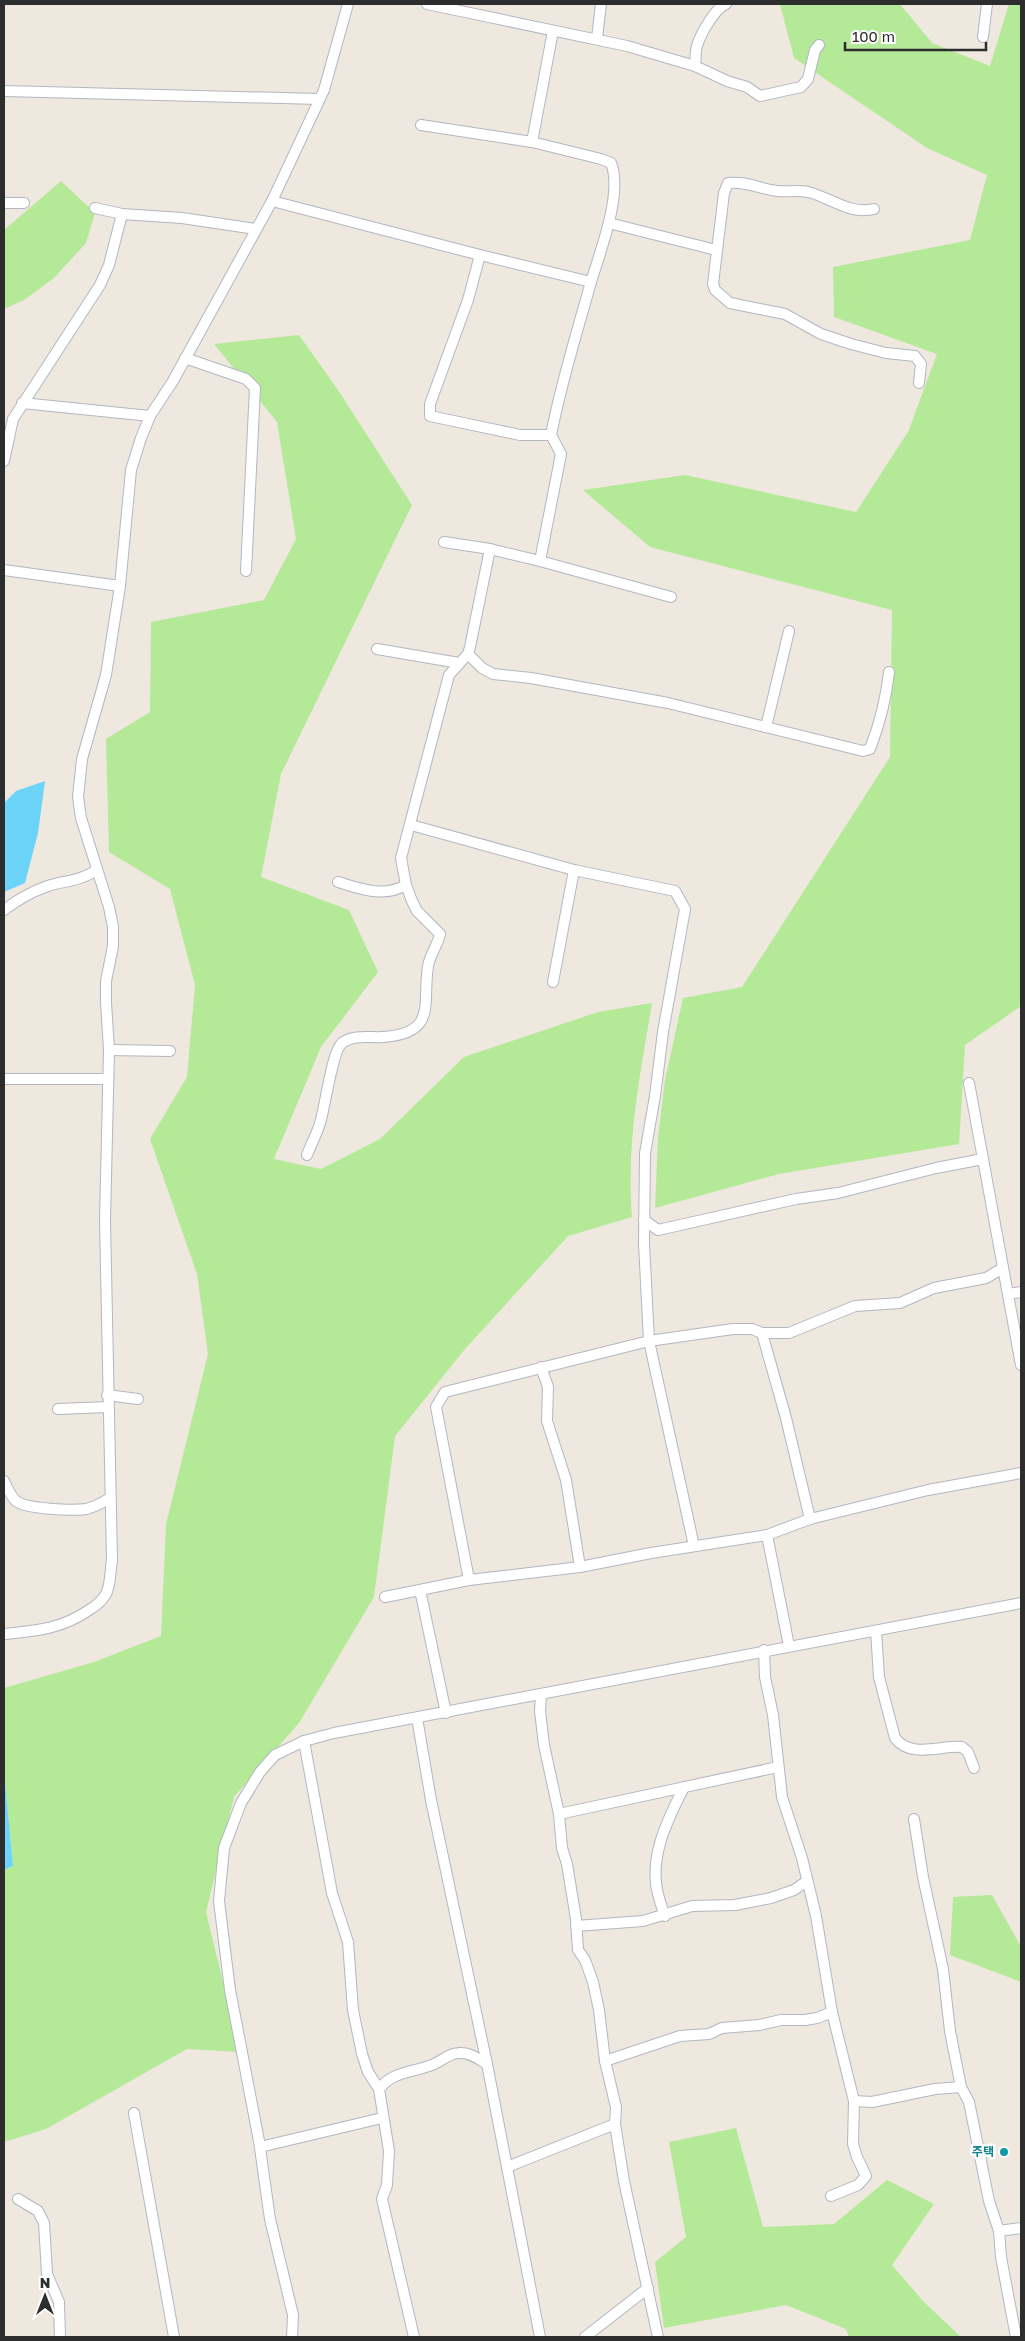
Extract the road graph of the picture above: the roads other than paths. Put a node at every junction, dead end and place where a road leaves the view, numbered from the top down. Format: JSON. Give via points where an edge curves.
{"nodes":[{"id":1,"x":348,"y":4,"type":"edge"},
{"id":2,"x":427,"y":4,"type":"edge"},
{"id":3,"x":601,"y":4,"type":"edge"},
{"id":4,"x":726,"y":4,"type":"edge"},
{"id":5,"x":988,"y":4,"type":"edge"},
{"id":6,"x":552,"y":31,"type":"junction"},
{"id":7,"x":983,"y":37,"type":"dead end"},
{"id":8,"x":597,"y":38,"type":"junction"},
{"id":9,"x":819,"y":45,"type":"dead end"},
{"id":10,"x":695,"y":66,"type":"junction"},
{"id":11,"x":4,"y":91,"type":"edge"},
{"id":12,"x":319,"y":100,"type":"junction"},
{"id":13,"x":422,"y":125,"type":"dead end"},
{"id":14,"x":532,"y":142,"type":"junction"},
{"id":15,"x":272,"y":200,"type":"junction"},
{"id":16,"x":4,"y":203,"type":"edge"},
{"id":17,"x":24,"y":203,"type":"dead end"},
{"id":18,"x":95,"y":208,"type":"dead end"},
{"id":19,"x":874,"y":209,"type":"dead end"},
{"id":20,"x":122,"y":214,"type":"junction"},
{"id":21,"x":609,"y":223,"type":"junction"},
{"id":22,"x":256,"y":229,"type":"junction"},
{"id":23,"x":716,"y":250,"type":"junction"},
{"id":24,"x":480,"y":255,"type":"junction"},
{"id":25,"x":591,"y":282,"type":"junction"},
{"id":26,"x":185,"y":358,"type":"junction"},
{"id":27,"x":919,"y":383,"type":"dead end"},
{"id":28,"x":22,"y":403,"type":"junction"},
{"id":29,"x":150,"y":416,"type":"junction"},
{"id":30,"x":551,"y":434,"type":"junction"},
{"id":31,"x":4,"y":461,"type":"edge"},
{"id":32,"x":444,"y":542,"type":"dead end"},
{"id":33,"x":490,"y":549,"type":"junction"},
{"id":34,"x":540,"y":561,"type":"junction"},
{"id":35,"x":4,"y":570,"type":"edge"},
{"id":36,"x":246,"y":571,"type":"dead end"},
{"id":37,"x":120,"y":586,"type":"junction"},
{"id":38,"x":671,"y":597,"type":"dead end"},
{"id":39,"x":789,"y":631,"type":"dead end"},
{"id":40,"x":376,"y":649,"type":"dead end"},
{"id":41,"x":468,"y":654,"type":"junction"},
{"id":42,"x":459,"y":663,"type":"junction"},
{"id":43,"x":889,"y":672,"type":"dead end"},
{"id":44,"x":766,"y":727,"type":"junction"},
{"id":45,"x":411,"y":825,"type":"junction"},
{"id":46,"x":97,"y":870,"type":"junction"},
{"id":47,"x":574,"y":870,"type":"junction"},
{"id":48,"x":338,"y":882,"type":"dead end"},
{"id":49,"x":406,"y":885,"type":"junction"},
{"id":50,"x":4,"y":910,"type":"edge"},
{"id":51,"x":553,"y":982,"type":"dead end"},
{"id":52,"x":110,"y":1050,"type":"junction"},
{"id":53,"x":170,"y":1051,"type":"dead end"},
{"id":54,"x":4,"y":1079,"type":"edge"},
{"id":55,"x":108,"y":1079,"type":"junction"},
{"id":56,"x":969,"y":1083,"type":"dead end"},
{"id":57,"x":307,"y":1155,"type":"dead end"},
{"id":58,"x":983,"y":1159,"type":"junction"},
{"id":59,"x":644,"y":1220,"type":"junction"},
{"id":60,"x":1003,"y":1268,"type":"junction"},
{"id":61,"x":1021,"y":1292,"type":"edge"},
{"id":62,"x":1008,"y":1294,"type":"junction"},
{"id":63,"x":762,"y":1333,"type":"junction"},
{"id":64,"x":649,"y":1341,"type":"junction"},
{"id":65,"x":1021,"y":1365,"type":"edge"},
{"id":66,"x":541,"y":1367,"type":"junction"},
{"id":67,"x":107,"y":1395,"type":"junction"},
{"id":68,"x":138,"y":1398,"type":"dead end"},
{"id":69,"x":108,"y":1407,"type":"junction"},
{"id":70,"x":58,"y":1409,"type":"dead end"},
{"id":71,"x":1021,"y":1473,"type":"edge"},
{"id":72,"x":4,"y":1481,"type":"edge"},
{"id":73,"x":110,"y":1498,"type":"junction"},
{"id":74,"x":810,"y":1519,"type":"junction"},
{"id":75,"x":767,"y":1535,"type":"junction"},
{"id":76,"x":694,"y":1546,"type":"junction"},
{"id":77,"x":580,"y":1567,"type":"junction"},
{"id":78,"x":468,"y":1580,"type":"junction"},
{"id":79,"x":420,"y":1590,"type":"junction"},
{"id":80,"x":386,"y":1597,"type":"dead end"},
{"id":81,"x":1021,"y":1603,"type":"edge"},
{"id":82,"x":876,"y":1631,"type":"junction"},
{"id":83,"x":4,"y":1634,"type":"edge"},
{"id":84,"x":789,"y":1646,"type":"junction"},
{"id":85,"x":764,"y":1650,"type":"junction"},
{"id":86,"x":541,"y":1695,"type":"junction"},
{"id":87,"x":446,"y":1713,"type":"junction"},
{"id":88,"x":417,"y":1718,"type":"junction"},
{"id":89,"x":304,"y":1741,"type":"junction"},
{"id":90,"x":778,"y":1767,"type":"junction"},
{"id":91,"x":974,"y":1768,"type":"dead end"},
{"id":92,"x":684,"y":1788,"type":"junction"},
{"id":93,"x":559,"y":1814,"type":"junction"},
{"id":94,"x":914,"y":1819,"type":"dead end"},
{"id":95,"x":807,"y":1881,"type":"junction"},
{"id":96,"x":665,"y":1916,"type":"junction"},
{"id":97,"x":576,"y":1926,"type":"junction"},
{"id":98,"x":832,"y":2012,"type":"junction"},
{"id":99,"x":605,"y":2061,"type":"junction"},
{"id":100,"x":487,"y":2064,"type":"junction"},
{"id":101,"x":961,"y":2087,"type":"junction"},
{"id":102,"x":379,"y":2089,"type":"junction"},
{"id":103,"x":854,"y":2101,"type":"junction"},
{"id":104,"x":134,"y":2113,"type":"dead end"},
{"id":105,"x":382,"y":2118,"type":"junction"},
{"id":106,"x":615,"y":2124,"type":"junction"},
{"id":107,"x":260,"y":2147,"type":"junction"},
{"id":108,"x":507,"y":2167,"type":"junction"},
{"id":109,"x":831,"y":2196,"type":"dead end"},
{"id":110,"x":18,"y":2199,"type":"dead end"},
{"id":111,"x":1021,"y":2228,"type":"edge"},
{"id":112,"x":999,"y":2231,"type":"junction"},
{"id":113,"x":648,"y":2288,"type":"junction"},
{"id":114,"x":60,"y":2337,"type":"edge"},
{"id":115,"x":174,"y":2337,"type":"edge"},
{"id":116,"x":292,"y":2337,"type":"edge"},
{"id":117,"x":414,"y":2337,"type":"edge"},
{"id":118,"x":540,"y":2337,"type":"edge"},
{"id":119,"x":585,"y":2337,"type":"edge"},
{"id":120,"x":658,"y":2337,"type":"edge"},
{"id":121,"x":1016,"y":2337,"type":"edge"}],
"edges":[{"from":1,"to":12,"type":"street"},
{"from":2,"to":6,"type":"street"},
{"from":3,"to":8,"type":"street"},
{"from":4,"to":10,"type":"street","via":[[719,6],[713,14],[697,46]]},
{"from":5,"to":7,"type":"street"},
{"from":6,"to":8,"type":"street"},
{"from":6,"to":14,"type":"street"},
{"from":8,"to":10,"type":"street"},
{"from":9,"to":10,"type":"street","via":[[808,79],[801,87],[765,96]]},
{"from":11,"to":12,"type":"street"},
{"from":12,"to":15,"type":"street"},
{"from":13,"to":14,"type":"street"},
{"from":14,"to":21,"type":"street","via":[[611,163],[615,173]]},
{"from":15,"to":22,"type":"street"},
{"from":15,"to":24,"type":"street"},
{"from":16,"to":17,"type":"street"},
{"from":18,"to":20,"type":"street"},
{"from":19,"to":23,"type":"street","via":[[853,211],[808,192],[776,191],[745,182],[728,183]]},
{"from":20,"to":22,"type":"street","via":[[182,218]]},
{"from":20,"to":28,"type":"street","via":[[110,265],[100,286]]},
{"from":21,"to":23,"type":"street"},
{"from":21,"to":25,"type":"street"},
{"from":22,"to":26,"type":"street"},
{"from":23,"to":27,"type":"street","via":[[713,284],[726,301],[785,314],[822,334],[851,344],[915,356],[922,364]]},
{"from":24,"to":25,"type":"street"},
{"from":24,"to":30,"type":"street","via":[[468,300],[430,404],[430,416],[520,435]]},
{"from":25,"to":30,"type":"street"},
{"from":26,"to":29,"type":"street"},
{"from":26,"to":36,"type":"street","via":[[246,379],[256,388]]},
{"from":28,"to":29,"type":"street"},
{"from":28,"to":31,"type":"street","via":[[13,419]]},
{"from":29,"to":37,"type":"street","via":[[131,470]]},
{"from":30,"to":34,"type":"street","via":[[560,454]]},
{"from":32,"to":33,"type":"street"},
{"from":33,"to":34,"type":"street"},
{"from":33,"to":41,"type":"street"},
{"from":34,"to":38,"type":"street"},
{"from":35,"to":37,"type":"street"},
{"from":37,"to":46,"type":"street","via":[[106,675],[82,759],[78,796],[81,818]]},
{"from":39,"to":44,"type":"street"},
{"from":40,"to":42,"type":"street"},
{"from":41,"to":42,"type":"street"},
{"from":41,"to":44,"type":"street","via":[[493,674],[668,703]]},
{"from":42,"to":45,"type":"street","via":[[449,675]]},
{"from":43,"to":44,"type":"street","via":[[886,700],[870,750]]},
{"from":45,"to":47,"type":"street"},
{"from":45,"to":49,"type":"street","via":[[401,858]]},
{"from":46,"to":50,"type":"street","via":[[83,879],[45,887]]},
{"from":46,"to":52,"type":"street","via":[[113,927],[106,982]]},
{"from":47,"to":51,"type":"street"},
{"from":47,"to":59,"type":"street","via":[[675,891],[685,909],[662,1032],[645,1153]]},
{"from":48,"to":49,"type":"street","via":[[378,893]]},
{"from":49,"to":57,"type":"street","via":[[417,911],[440,934],[426,977],[427,1008],[421,1022],[404,1034],[359,1037],[342,1043],[328,1082],[321,1122]]},
{"from":52,"to":53,"type":"street"},
{"from":52,"to":55,"type":"street"},
{"from":54,"to":55,"type":"street"},
{"from":55,"to":67,"type":"street","via":[[105,1220]]},
{"from":56,"to":58,"type":"street"},
{"from":58,"to":59,"type":"street","via":[[838,1194],[796,1199],[658,1230]]},
{"from":58,"to":60,"type":"street"},
{"from":59,"to":64,"type":"street"},
{"from":60,"to":62,"type":"street"},
{"from":60,"to":63,"type":"street","via":[[986,1278],[934,1288],[900,1303],[855,1306],[789,1333]]},
{"from":61,"to":62,"type":"street"},
{"from":62,"to":65,"type":"street"},
{"from":63,"to":64,"type":"street","via":[[752,1329],[733,1329]]},
{"from":63,"to":74,"type":"street"},
{"from":64,"to":66,"type":"street"},
{"from":64,"to":76,"type":"street"},
{"from":66,"to":77,"type":"street","via":[[548,1387],[547,1421],[566,1480]]},
{"from":66,"to":78,"type":"street","via":[[445,1392],[436,1407]]},
{"from":67,"to":68,"type":"street"},
{"from":67,"to":69,"type":"street"},
{"from":69,"to":70,"type":"street"},
{"from":69,"to":73,"type":"street"},
{"from":71,"to":74,"type":"street","via":[[928,1490]]},
{"from":72,"to":73,"type":"street","via":[[16,1502],[24,1504],[84,1509]]},
{"from":73,"to":83,"type":"street","via":[[112,1560],[108,1586],[99,1603],[60,1626]]},
{"from":74,"to":75,"type":"street"},
{"from":75,"to":76,"type":"street"},
{"from":75,"to":84,"type":"street"},
{"from":76,"to":77,"type":"street"},
{"from":77,"to":78,"type":"street"},
{"from":78,"to":79,"type":"street"},
{"from":79,"to":80,"type":"street"},
{"from":79,"to":87,"type":"street"},
{"from":81,"to":82,"type":"street"},
{"from":82,"to":84,"type":"street"},
{"from":82,"to":91,"type":"street","via":[[878,1670],[895,1738],[900,1744],[921,1750],[962,1747],[968,1752]]},
{"from":84,"to":85,"type":"street"},
{"from":85,"to":86,"type":"street"},
{"from":85,"to":90,"type":"street"},
{"from":86,"to":87,"type":"street"},
{"from":86,"to":93,"type":"street","via":[[544,1745]]},
{"from":87,"to":88,"type":"street"},
{"from":88,"to":89,"type":"street"},
{"from":88,"to":100,"type":"street","via":[[431,1800]]},
{"from":89,"to":102,"type":"street","via":[[332,1893],[348,1942],[353,2010],[362,2054]]},
{"from":89,"to":107,"type":"street","via":[[274,1755],[260,1772],[241,1803],[224,1848],[219,1901],[230,1990]]},
{"from":90,"to":92,"type":"street"},
{"from":90,"to":95,"type":"street","via":[[782,1796]]},
{"from":92,"to":93,"type":"street"},
{"from":92,"to":96,"type":"street","via":[[668,1819],[657,1855],[657,1889]]},
{"from":93,"to":97,"type":"street"},
{"from":94,"to":101,"type":"street","via":[[943,1969]]},
{"from":95,"to":96,"type":"street","via":[[794,1890],[771,1898],[735,1905],[692,1906]]},
{"from":95,"to":98,"type":"street","via":[[818,1925]]},
{"from":96,"to":97,"type":"street","via":[[643,1921]]},
{"from":97,"to":99,"type":"street","via":[[578,1950],[593,1982]]},
{"from":98,"to":99,"type":"street","via":[[805,2020],[781,2020],[722,2028],[709,2034],[680,2036]]},
{"from":98,"to":103,"type":"street"},
{"from":99,"to":106,"type":"street","via":[[616,2107]]},
{"from":100,"to":102,"type":"street","via":[[473,2055],[460,2052],[398,2075]]},
{"from":100,"to":108,"type":"street"},
{"from":101,"to":103,"type":"street","via":[[872,2102]]},
{"from":101,"to":112,"type":"street","via":[[969,2102],[989,2201]]},
{"from":102,"to":105,"type":"street"},
{"from":103,"to":109,"type":"street","via":[[853,2144],[866,2176],[858,2185]]},
{"from":104,"to":115,"type":"street"},
{"from":105,"to":107,"type":"street"},
{"from":105,"to":117,"type":"street","via":[[389,2152],[382,2199]]},
{"from":106,"to":108,"type":"street"},
{"from":106,"to":113,"type":"street"},
{"from":107,"to":116,"type":"street","via":[[270,2219],[293,2315]]},
{"from":108,"to":118,"type":"street"},
{"from":110,"to":114,"type":"street","via":[[38,2211],[44,2223],[47,2274],[59,2302]]},
{"from":111,"to":112,"type":"street"},
{"from":112,"to":121,"type":"street"},
{"from":113,"to":119,"type":"street"},
{"from":113,"to":120,"type":"street"}]}
